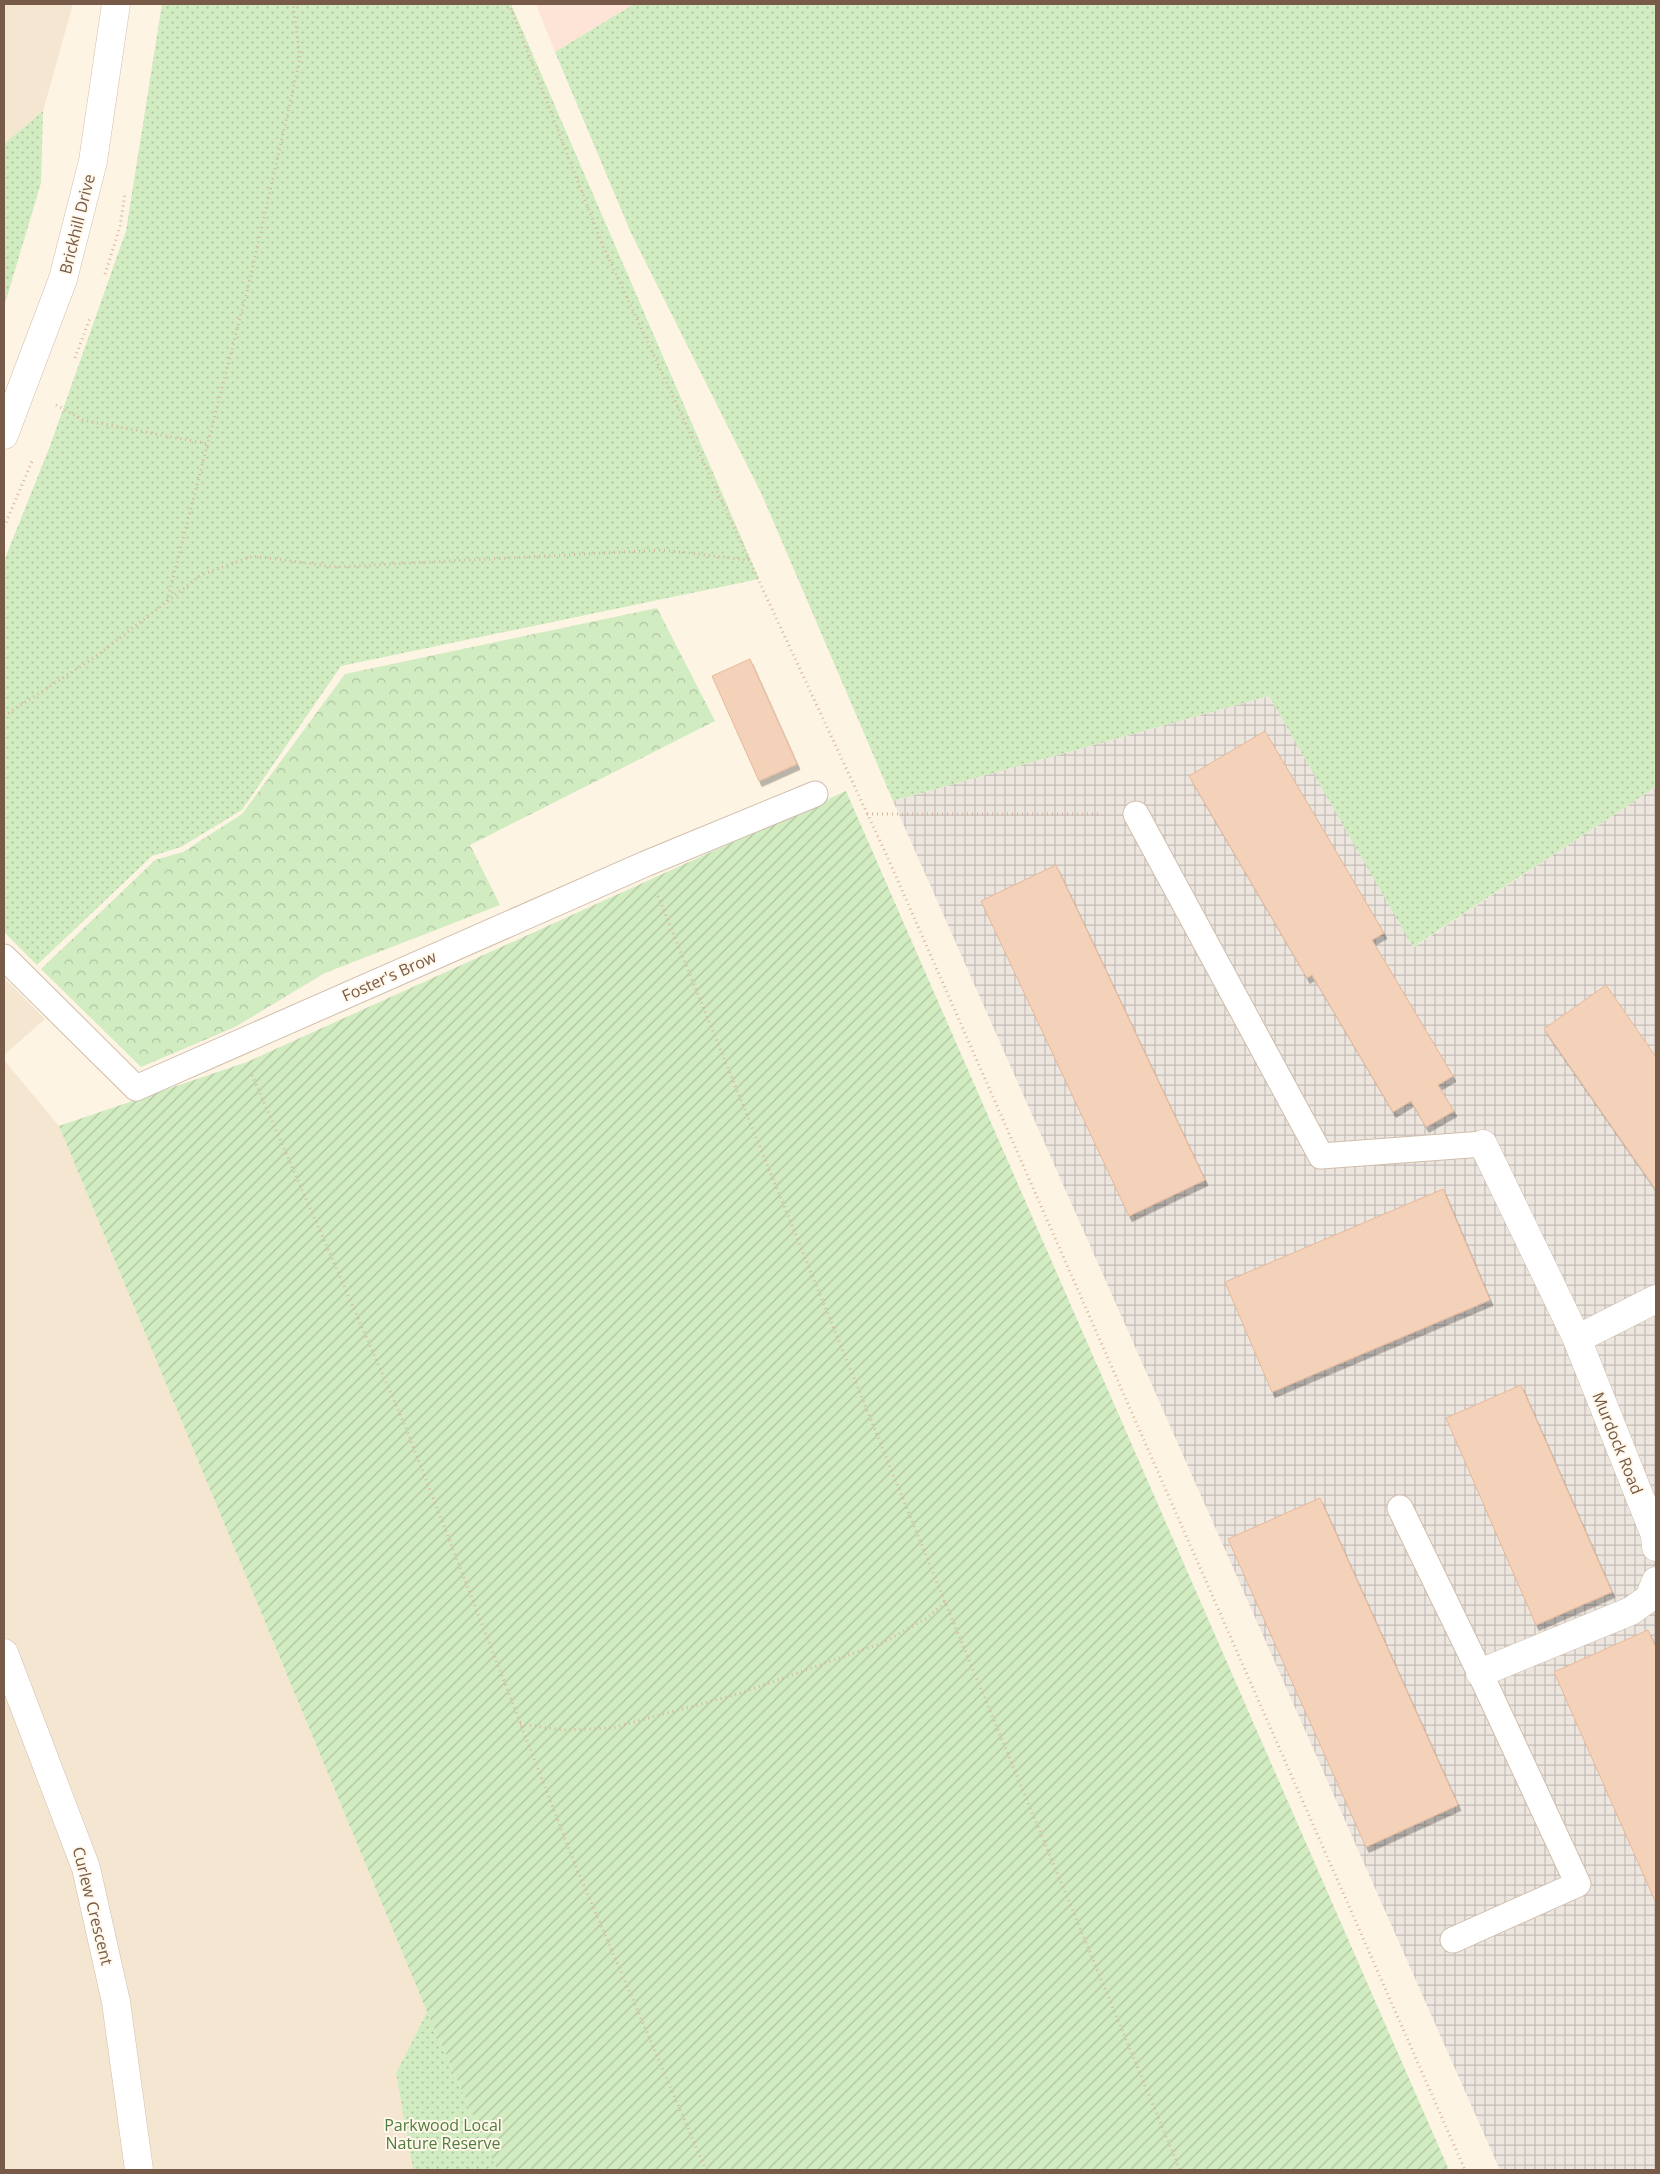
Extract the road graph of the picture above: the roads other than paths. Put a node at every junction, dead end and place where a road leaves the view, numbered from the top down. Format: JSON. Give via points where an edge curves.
{"nodes":[{"id":1,"x":116,"y":4,"type":"edge"},
{"id":2,"x":4,"y":435,"type":"edge"},
{"id":3,"x":815,"y":794,"type":"dead end"},
{"id":4,"x":1136,"y":814,"type":"road end"},
{"id":5,"x":4,"y":957,"type":"edge"},
{"id":6,"x":1483,"y":1144,"type":"joint"},
{"id":7,"x":1656,"y":1299,"type":"edge"},
{"id":8,"x":1577,"y":1339,"type":"junction"},
{"id":9,"x":1400,"y":1508,"type":"dead end"},
{"id":10,"x":1656,"y":1539,"type":"edge"},
{"id":11,"x":1656,"y":1581,"type":"edge"},
{"id":12,"x":4,"y":1653,"type":"edge"},
{"id":13,"x":1480,"y":1673,"type":"junction"},
{"id":14,"x":1453,"y":1940,"type":"dead end"},
{"id":15,"x":140,"y":2170,"type":"edge"}],
"edges":[{"from":1,"to":2,"type":"street","name":"Brickhill Drive","via":[[93,161],[63,279]]},
{"from":3,"to":5,"type":"lane","name":"Foster's Brow","via":[[645,864],[136,1088]]},
{"from":4,"to":6,"type":"lane","via":[[1321,1156]]},
{"from":6,"to":8,"type":"street","name":"Murdock Road"},
{"from":7,"to":8,"type":"street"},
{"from":8,"to":10,"type":"street","name":"Murdock Road"},
{"from":9,"to":13,"type":"lane"},
{"from":11,"to":13,"type":"street","via":[[1649,1598],[1631,1611]]},
{"from":12,"to":15,"type":"street","name":"Curlew Crescent","via":[[86,1868],[116,2002]]},
{"from":13,"to":14,"type":"lane","via":[[1578,1884]]}]}
